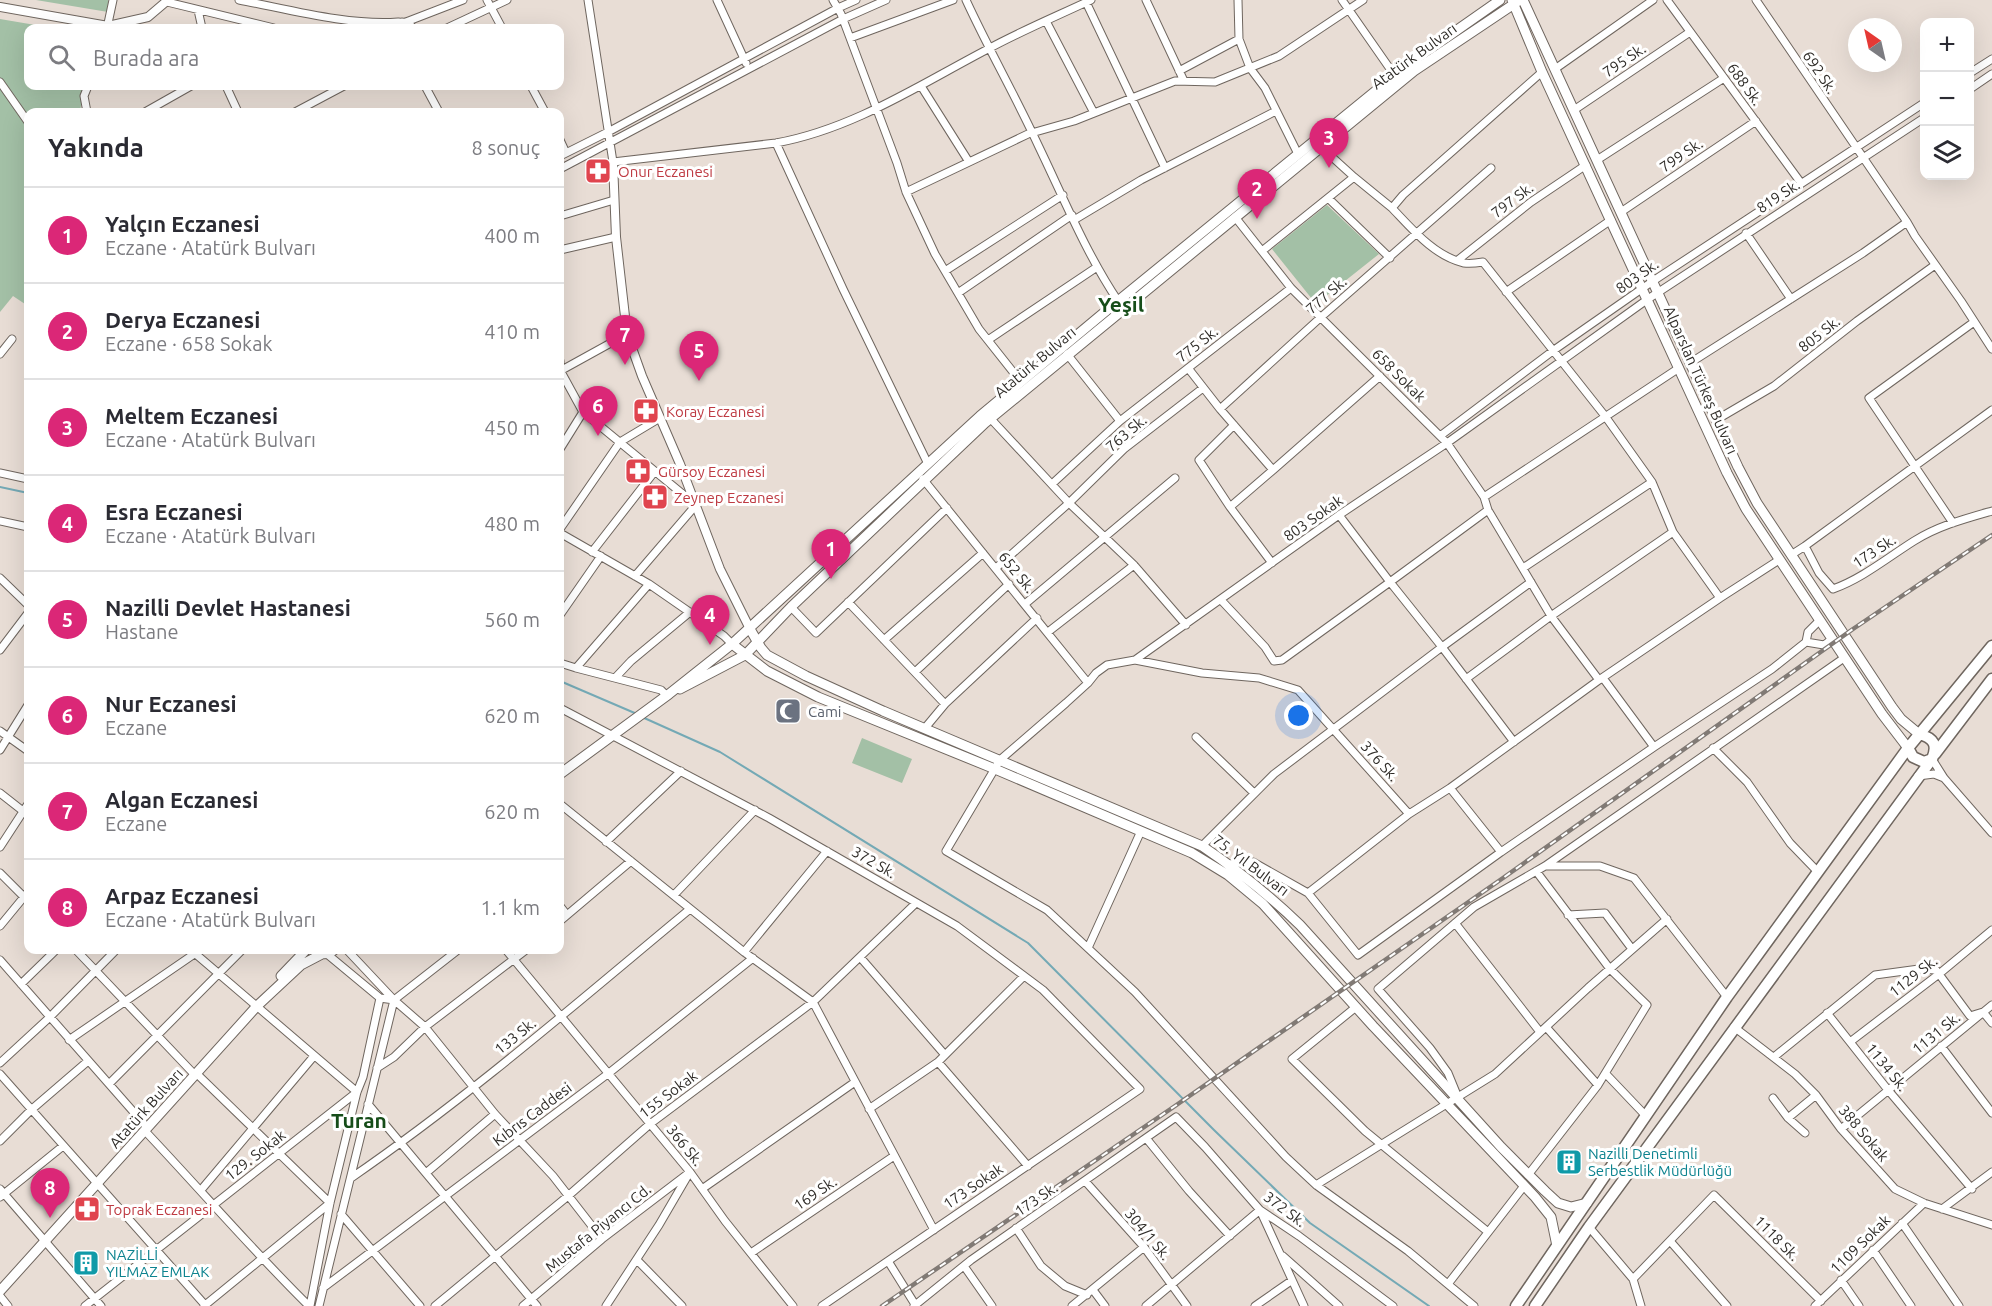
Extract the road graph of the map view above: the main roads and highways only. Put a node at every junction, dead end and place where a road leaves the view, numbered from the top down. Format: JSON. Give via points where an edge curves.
{"nodes":[{"id":1,"x":1500,"y":0,"type":"edge"},
{"id":2,"x":1517,"y":1,"type":"edge"},
{"id":3,"x":1412,"y":67,"type":"junction"},
{"id":4,"x":1373,"y":98,"type":"junction"},
{"id":5,"x":750,"y":629,"type":"junction"},
{"id":6,"x":758,"y":643,"type":"junction"},
{"id":7,"x":732,"y":644,"type":"junction"},
{"id":8,"x":1992,"y":646,"type":"edge"},
{"id":9,"x":745,"y":655,"type":"junction"},
{"id":10,"x":1992,"y":679,"type":"edge"},
{"id":11,"x":667,"y":696,"type":"junction"},
{"id":12,"x":1919,"y":734,"type":"junction"},
{"id":13,"x":1908,"y":748,"type":"junction"},
{"id":14,"x":1932,"y":759,"type":"junction"},
{"id":15,"x":997,"y":764,"type":"junction"},
{"id":16,"x":564,"y":771,"type":"edge"},
{"id":17,"x":302,"y":954,"type":"edge"},
{"id":18,"x":321,"y":954,"type":"edge"},
{"id":19,"x":256,"y":1005,"type":"junction"},
{"id":20,"x":1587,"y":1203,"type":"junction"},
{"id":21,"x":44,"y":1239,"type":"junction"},
{"id":22,"x":1557,"y":1246,"type":"junction"},
{"id":23,"x":0,"y":1283,"type":"edge"},
{"id":24,"x":0,"y":1291,"type":"edge"},
{"id":25,"x":1516,"y":1306,"type":"edge"},
{"id":26,"x":1535,"y":1306,"type":"edge"}],
"edges":[{"from":1,"to":3,"type":"main road","name":"Atatürk Bulvarı"},
{"from":2,"to":3,"type":"main road","name":"Atatürk Bulvarı"},
{"from":2,"to":12,"type":"main road","name":"Alparslan Türkeş Bulvarı","via":[[1555,69],[1756,503],[1892,707]]},
{"from":2,"to":13,"type":"main road","name":"Alparslan Türkeş Bulvarı","via":[[1542,72],[1741,500]]},
{"from":3,"to":4,"type":"main road","name":"Atatürk Bulvarı"},
{"from":3,"to":4,"type":"main road","name":"Atatürk Bulvarı","via":[[1395,76]]},
{"from":4,"to":5,"type":"main road","name":"Atatürk Bulvarı","via":[[1298,154],[1021,382]]},
{"from":4,"to":6,"type":"main road","name":"Atatürk Bulvarı","via":[[1321,147],[990,418]]},
{"from":5,"to":6,"type":"main road","name":"75. Yıl Bulvarı"},
{"from":5,"to":7,"type":"main road","name":"Atatürk Bulvarı"},
{"from":6,"to":9,"type":"main road","name":"Atatürk Bulvarı"},
{"from":6,"to":15,"type":"main road","name":"75. Yıl Bulvarı","via":[[767,655],[806,676]]},
{"from":7,"to":9,"type":"main road","name":"75. Yıl Bulvarı"},
{"from":7,"to":11,"type":"main road","name":"Atatürk Bulvarı"},
{"from":8,"to":12,"type":"highway"},
{"from":9,"to":11,"type":"main road","name":"Atatürk Bulvarı"},
{"from":9,"to":15,"type":"main road","name":"75. Yıl Bulvarı","via":[[818,697]]},
{"from":10,"to":14,"type":"highway"},
{"from":11,"to":16,"type":"main road"},
{"from":12,"to":13,"type":"highway"},
{"from":12,"to":14,"type":"highway","via":[[1933,741]]},
{"from":13,"to":14,"type":"highway","via":[[1917,760]]},
{"from":13,"to":20,"type":"highway","via":[[1727,997]]},
{"from":14,"to":26,"type":"highway"},
{"from":15,"to":20,"type":"main road","name":"75. Yıl Bulvarı","via":[[1202,846],[1229,864],[1271,896],[1300,926],[1528,1175],[1558,1203],[1571,1207]]},
{"from":15,"to":22,"type":"main road","name":"75. Yıl Bulvarı","via":[[1192,853],[1228,875],[1263,904],[1551,1217]]},
{"from":17,"to":19,"type":"main road","name":"Atatürk Bulvarı"},
{"from":18,"to":19,"type":"main road","name":"Atatürk Bulvarı","via":[[301,965]]},
{"from":19,"to":21,"type":"main road","name":"Atatürk Bulvarı"},
{"from":20,"to":22,"type":"highway"},
{"from":21,"to":23,"type":"main road","name":"Atatürk Bulvarı"},
{"from":21,"to":24,"type":"main road","name":"Atatürk Bulvarı"},
{"from":22,"to":25,"type":"highway"}]}
